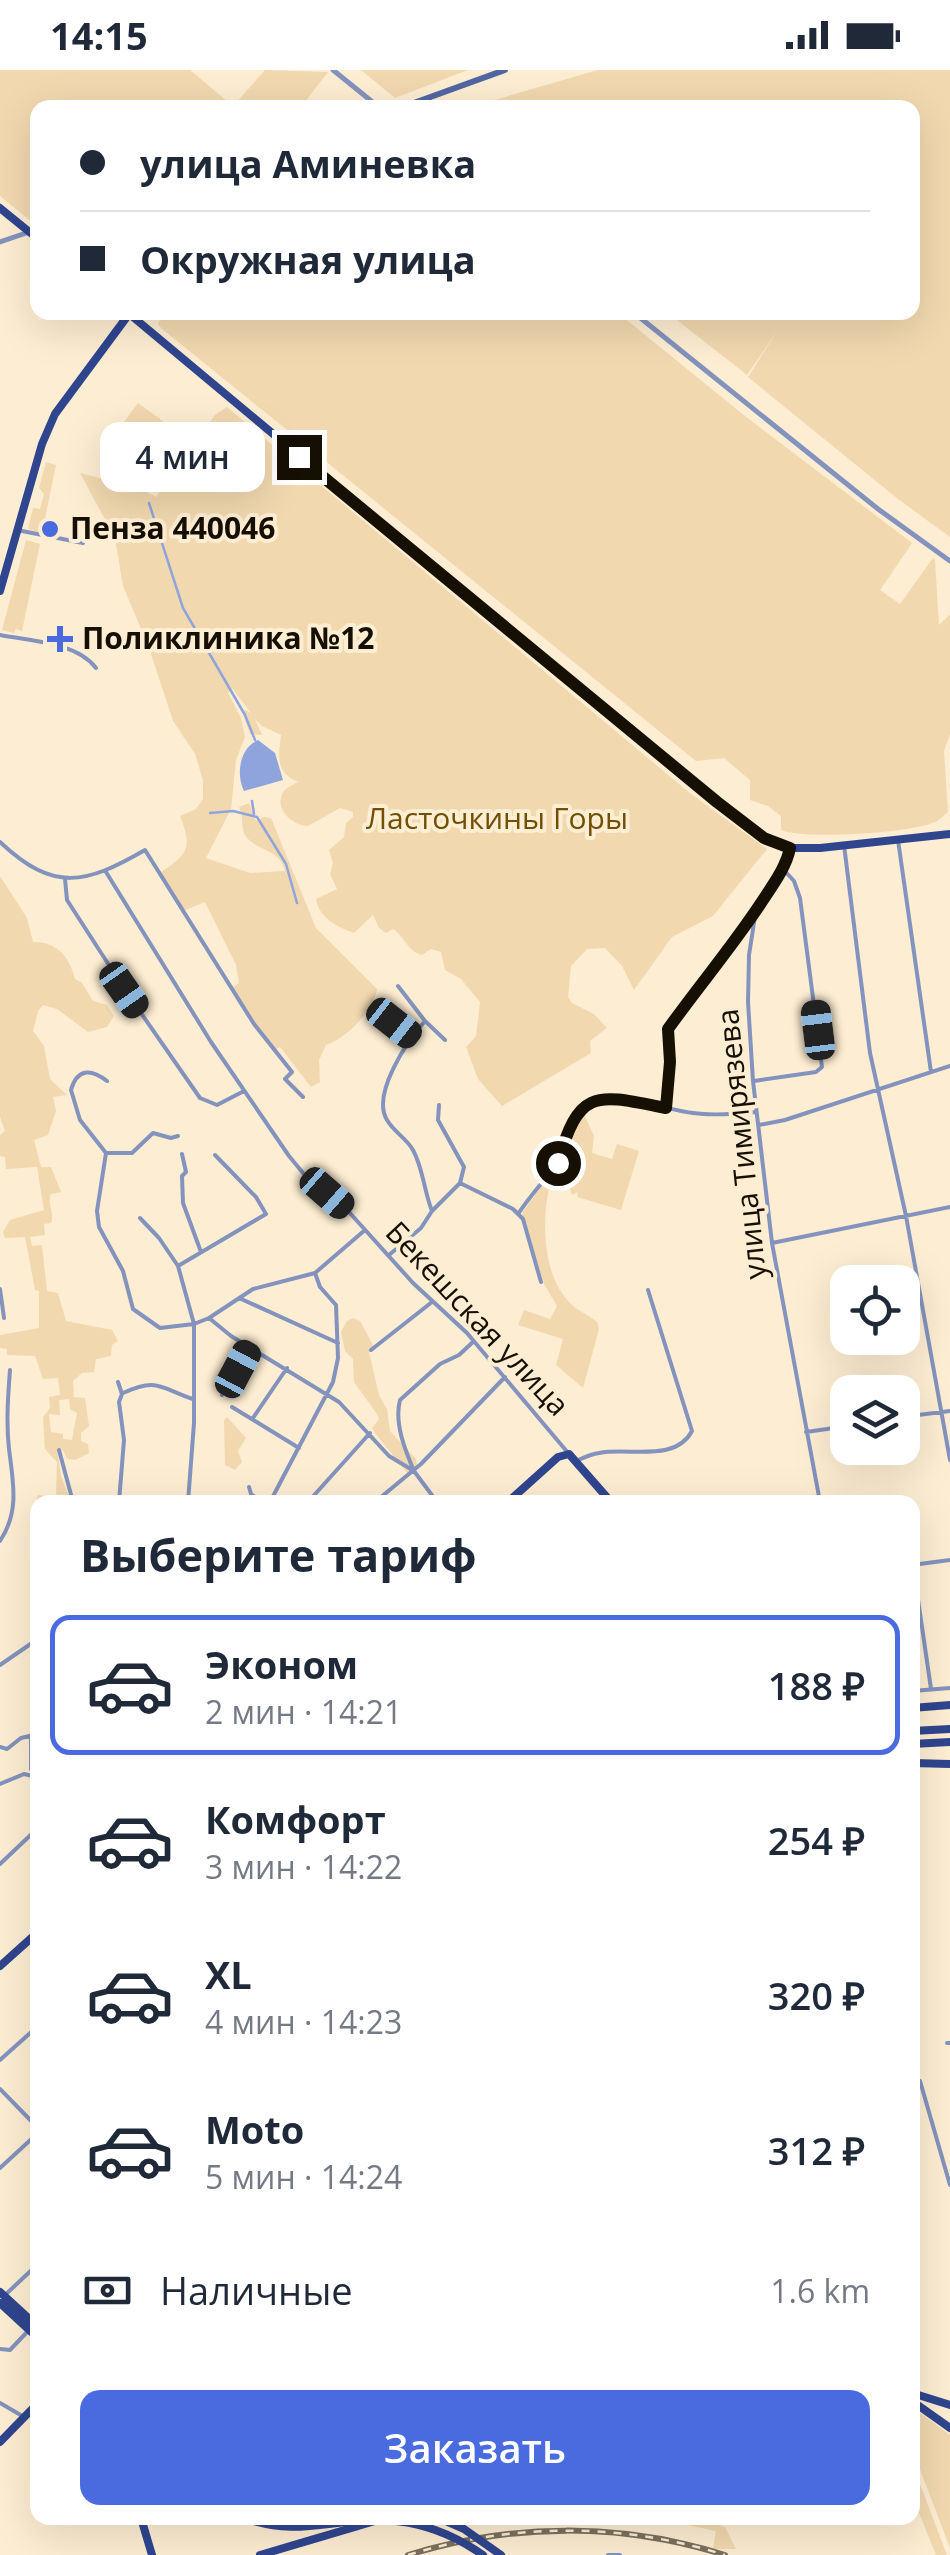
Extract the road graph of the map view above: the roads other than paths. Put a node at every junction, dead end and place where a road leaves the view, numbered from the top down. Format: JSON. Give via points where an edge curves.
{"nodes":[{"id":1,"x":333,"y":70,"type":"edge"},
{"id":2,"x":505,"y":70,"type":"edge"},
{"id":3,"x":370,"y":100,"type":"edge"},
{"id":4,"x":422,"y":100,"type":"edge"},
{"id":5,"x":0,"y":208,"type":"edge"},
{"id":6,"x":30,"y":232,"type":"edge"},
{"id":7,"x":30,"y":236,"type":"edge"},
{"id":8,"x":0,"y":242,"type":"edge"},
{"id":9,"x":123,"y":320,"type":"edge"},
{"id":10,"x":136,"y":320,"type":"edge"},
{"id":11,"x":643,"y":320,"type":"edge"},
{"id":12,"x":18,"y":530,"type":"junction"},
{"id":13,"x":83,"y":543,"type":"dead end"},
{"id":14,"x":950,"y":562,"type":"edge"},
{"id":15,"x":0,"y":591,"type":"edge"},
{"id":16,"x":0,"y":635,"type":"edge"},
{"id":17,"x":96,"y":668,"type":"dead end"},
{"id":18,"x":950,"y":834,"type":"edge"},
{"id":19,"x":898,"y":840,"type":"junction"},
{"id":20,"x":0,"y":842,"type":"edge"},
{"id":21,"x":844,"y":845,"type":"junction"},
{"id":22,"x":790,"y":848,"type":"junction"},
{"id":23,"x":782,"y":869,"type":"junction"},
{"id":24,"x":106,"y":872,"type":"junction"},
{"id":25,"x":65,"y":878,"type":"junction"},
{"id":26,"x":756,"y":910,"type":"junction"},
{"id":27,"x":398,"y":986,"type":"dead end"},
{"id":28,"x":381,"y":1003,"type":"dead end"},
{"id":29,"x":425,"y":1021,"type":"junction"},
{"id":30,"x":411,"y":1037,"type":"junction"},
{"id":31,"x":446,"y":1040,"type":"dead end"},
{"id":32,"x":950,"y":1066,"type":"edge"},
{"id":33,"x":930,"y":1072,"type":"junction"},
{"id":34,"x":106,"y":1081,"type":"dead end"},
{"id":35,"x":753,"y":1081,"type":"junction"},
{"id":36,"x":878,"y":1089,"type":"junction"},
{"id":37,"x":244,"y":1090,"type":"junction"},
{"id":38,"x":303,"y":1097,"type":"dead end"},
{"id":39,"x":439,"y":1105,"type":"dead end"},
{"id":40,"x":666,"y":1108,"type":"junction"},
{"id":41,"x":757,"y":1112,"type":"junction"},
{"id":42,"x":759,"y":1125,"type":"junction"},
{"id":43,"x":178,"y":1136,"type":"dead end"},
{"id":44,"x":106,"y":1153,"type":"junction"},
{"id":45,"x":182,"y":1154,"type":"dead end"},
{"id":46,"x":215,"y":1155,"type":"dead end"},
{"id":47,"x":460,"y":1183,"type":"junction"},
{"id":48,"x":950,"y":1207,"type":"edge"},
{"id":49,"x":432,"y":1211,"type":"junction"},
{"id":50,"x":518,"y":1214,"type":"junction"},
{"id":51,"x":906,"y":1216,"type":"junction"},
{"id":52,"x":140,"y":1218,"type":"dead end"},
{"id":53,"x":365,"y":1230,"type":"junction"},
{"id":54,"x":772,"y":1244,"type":"junction"},
{"id":55,"x":201,"y":1252,"type":"junction"},
{"id":56,"x":388,"y":1255,"type":"junction"},
{"id":57,"x":178,"y":1266,"type":"junction"},
{"id":58,"x":315,"y":1272,"type":"junction"},
{"id":59,"x":541,"y":1282,"type":"dead end"},
{"id":60,"x":0,"y":1289,"type":"edge"},
{"id":61,"x":648,"y":1290,"type":"dead end"},
{"id":62,"x":239,"y":1298,"type":"junction"},
{"id":63,"x":432,"y":1302,"type":"junction"},
{"id":64,"x":4,"y":1318,"type":"dead end"},
{"id":65,"x":209,"y":1318,"type":"junction"},
{"id":66,"x":194,"y":1324,"type":"junction"},
{"id":67,"x":474,"y":1340,"type":"junction"},
{"id":68,"x":338,"y":1343,"type":"junction"},
{"id":69,"x":250,"y":1348,"type":"junction"},
{"id":70,"x":371,"y":1350,"type":"dead end"},
{"id":71,"x":286,"y":1368,"type":"junction"},
{"id":72,"x":10,"y":1370,"type":"dead end"},
{"id":73,"x":505,"y":1376,"type":"junction"},
{"id":74,"x":118,"y":1382,"type":"dead end"},
{"id":75,"x":327,"y":1393,"type":"junction"},
{"id":76,"x":122,"y":1394,"type":"junction"},
{"id":77,"x":222,"y":1395,"type":"dead end"},
{"id":78,"x":193,"y":1399,"type":"junction"},
{"id":79,"x":232,"y":1407,"type":"dead end"},
{"id":80,"x":950,"y":1411,"type":"edge"},
{"id":81,"x":942,"y":1412,"type":"junction"},
{"id":82,"x":920,"y":1415,"type":"edge"},
{"id":83,"x":252,"y":1420,"type":"junction"},
{"id":84,"x":830,"y":1429,"type":"edge"},
{"id":85,"x":806,"y":1432,"type":"junction"},
{"id":86,"x":370,"y":1433,"type":"junction"},
{"id":87,"x":299,"y":1448,"type":"junction"},
{"id":88,"x":59,"y":1450,"type":"dead end"},
{"id":89,"x":572,"y":1458,"type":"junction"},
{"id":90,"x":950,"y":1460,"type":"edge"},
{"id":91,"x":0,"y":1461,"type":"edge"},
{"id":92,"x":12,"y":1464,"type":"junction"},
{"id":93,"x":414,"y":1472,"type":"junction"},
{"id":94,"x":249,"y":1487,"type":"dead end"},
{"id":95,"x":71,"y":1495,"type":"edge"},
{"id":96,"x":120,"y":1495,"type":"edge"},
{"id":97,"x":188,"y":1495,"type":"edge"},
{"id":98,"x":253,"y":1495,"type":"edge"},
{"id":99,"x":274,"y":1495,"type":"edge"},
{"id":100,"x":314,"y":1495,"type":"edge"},
{"id":101,"x":385,"y":1495,"type":"edge"},
{"id":102,"x":432,"y":1495,"type":"edge"},
{"id":103,"x":516,"y":1495,"type":"edge"},
{"id":104,"x":606,"y":1495,"type":"edge"},
{"id":105,"x":819,"y":1495,"type":"edge"},
{"id":106,"x":0,"y":1540,"type":"edge"},
{"id":107,"x":950,"y":1560,"type":"edge"},
{"id":108,"x":920,"y":1564,"type":"edge"},
{"id":109,"x":920,"y":1628,"type":"edge"},
{"id":110,"x":30,"y":1644,"type":"edge"},
{"id":111,"x":0,"y":1665,"type":"edge"},
{"id":112,"x":950,"y":1688,"type":"edge"},
{"id":113,"x":932,"y":1689,"type":"junction"},
{"id":114,"x":920,"y":1690,"type":"edge"},
{"id":115,"x":950,"y":1705,"type":"edge"},
{"id":116,"x":920,"y":1707,"type":"edge"},
{"id":117,"x":950,"y":1728,"type":"edge"},
{"id":118,"x":920,"y":1730,"type":"edge"},
{"id":119,"x":30,"y":1737,"type":"edge"},
{"id":120,"x":950,"y":1742,"type":"edge"},
{"id":121,"x":920,"y":1744,"type":"edge"},
{"id":122,"x":0,"y":1746,"type":"edge"},
{"id":123,"x":920,"y":1762,"type":"edge"},
{"id":124,"x":950,"y":1764,"type":"edge"},
{"id":125,"x":30,"y":1776,"type":"edge"},
{"id":126,"x":0,"y":1784,"type":"edge"},
{"id":127,"x":30,"y":1836,"type":"edge"},
{"id":128,"x":0,"y":1864,"type":"edge"},
{"id":129,"x":30,"y":1939,"type":"edge"},
{"id":130,"x":0,"y":1966,"type":"edge"},
{"id":131,"x":30,"y":2033,"type":"edge"},
{"id":132,"x":0,"y":2060,"type":"edge"},
{"id":133,"x":920,"y":2080,"type":"dead end"},
{"id":134,"x":0,"y":2089,"type":"edge"},
{"id":135,"x":30,"y":2121,"type":"edge"},
{"id":136,"x":30,"y":2138,"type":"edge"},
{"id":137,"x":0,"y":2168,"type":"edge"},
{"id":138,"x":950,"y":2185,"type":"edge"},
{"id":139,"x":30,"y":2271,"type":"edge"},
{"id":140,"x":1,"y":2298,"type":"edge"},
{"id":141,"x":30,"y":2324,"type":"edge"},
{"id":142,"x":30,"y":2332,"type":"edge"},
{"id":143,"x":0,"y":2348,"type":"edge"},
{"id":144,"x":920,"y":2396,"type":"edge"},
{"id":145,"x":0,"y":2403,"type":"edge"},
{"id":146,"x":950,"y":2405,"type":"edge"},
{"id":147,"x":920,"y":2407,"type":"edge"},
{"id":148,"x":30,"y":2411,"type":"edge"},
{"id":149,"x":24,"y":2417,"type":"junction"},
{"id":150,"x":950,"y":2428,"type":"edge"},
{"id":151,"x":0,"y":2442,"type":"edge"},
{"id":152,"x":142,"y":2525,"type":"edge"},
{"id":153,"x":269,"y":2525,"type":"edge"},
{"id":154,"x":329,"y":2525,"type":"edge"},
{"id":155,"x":357,"y":2525,"type":"edge"},
{"id":156,"x":360,"y":2525,"type":"edge"},
{"id":157,"x":418,"y":2525,"type":"edge"},
{"id":158,"x":455,"y":2525,"type":"edge"},
{"id":159,"x":350,"y":2528,"type":"junction"},
{"id":160,"x":482,"y":2554,"type":"edge"},
{"id":161,"x":152,"y":2555,"type":"edge"},
{"id":162,"x":260,"y":2555,"type":"edge"},
{"id":163,"x":501,"y":2555,"type":"edge"},
{"id":164,"x":608,"y":2555,"type":"edge"},
{"id":165,"x":620,"y":2555,"type":"edge"}],
"edges":[{"from":1,"to":3,"type":"street"},
{"from":2,"to":4,"type":"main road"},
{"from":5,"to":6,"type":"main road"},
{"from":7,"to":8,"type":"street"},
{"from":9,"to":12,"type":"main road","via":[[55,414]]},
{"from":10,"to":22,"type":"main road","via":[[653,750],[764,838]]},
{"from":11,"to":14,"type":"street"},
{"from":12,"to":13,"type":"street"},
{"from":12,"to":15,"type":"main road"},
{"from":16,"to":17,"type":"street","via":[[68,649]]},
{"from":18,"to":19,"type":"main road"},
{"from":19,"to":21,"type":"main road"},
{"from":19,"to":33,"type":"street"},
{"from":20,"to":25,"type":"street","via":[[23,862]]},
{"from":21,"to":22,"type":"main road"},
{"from":21,"to":36,"type":"street"},
{"from":22,"to":23,"type":"street","name":"улица Тимирязева"},
{"from":23,"to":26,"type":"street","name":"улица Тимирязева"},
{"from":23,"to":35,"type":"street","via":[[800,898],[822,1067]]},
{"from":24,"to":25,"type":"street"},
{"from":24,"to":37,"type":"street","name":"Бекешская улица"},
{"from":24,"to":38,"type":"street","via":[[144,850],[292,1072],[285,1079]]},
{"from":25,"to":37,"type":"street","via":[[67,900],[200,1098],[217,1106]]},
{"from":26,"to":35,"type":"street","name":"улица Тимирязева","via":[[748,1002]]},
{"from":26,"to":40,"type":"street","via":[[668,1029]]},
{"from":27,"to":29,"type":"street"},
{"from":28,"to":30,"type":"street"},
{"from":29,"to":30,"type":"street"},
{"from":29,"to":31,"type":"street"},
{"from":30,"to":49,"type":"street","via":[[391,1075],[384,1108],[412,1147]]},
{"from":32,"to":33,"type":"street"},
{"from":33,"to":36,"type":"street"},
{"from":34,"to":44,"type":"street","via":[[84,1072],[71,1090],[80,1120]]},
{"from":35,"to":41,"type":"street","name":"улица Тимирязева"},
{"from":36,"to":42,"type":"street"},
{"from":36,"to":51,"type":"street"},
{"from":37,"to":53,"type":"street","name":"Бекешская улица","via":[[300,1170]]},
{"from":39,"to":47,"type":"street","via":[[438,1120],[464,1167]]},
{"from":40,"to":41,"type":"street"},
{"from":40,"to":50,"type":"street","via":[[598,1098],[581,1107],[558,1163]]},
{"from":41,"to":42,"type":"street","name":"улица Тимирязева"},
{"from":42,"to":54,"type":"street","name":"улица Тимирязева"},
{"from":43,"to":44,"type":"street","via":[[153,1133],[132,1153]]},
{"from":44,"to":66,"type":"street","via":[[99,1226],[122,1270],[132,1309],[160,1328]]},
{"from":45,"to":55,"type":"street","via":[[184,1202]]},
{"from":46,"to":55,"type":"street","via":[[266,1214]]},
{"from":47,"to":49,"type":"street"},
{"from":47,"to":50,"type":"street"},
{"from":48,"to":51,"type":"street"},
{"from":49,"to":56,"type":"street"},
{"from":50,"to":59,"type":"street"},
{"from":51,"to":54,"type":"street"},
{"from":51,"to":81,"type":"street"},
{"from":52,"to":57,"type":"street"},
{"from":53,"to":56,"type":"street","name":"Бекешская улица"},
{"from":53,"to":58,"type":"street"},
{"from":54,"to":85,"type":"street","name":"улица Тимирязева"},
{"from":55,"to":57,"type":"street"},
{"from":56,"to":63,"type":"street","name":"Бекешская улица"},
{"from":57,"to":66,"type":"street"},
{"from":58,"to":62,"type":"street"},
{"from":58,"to":68,"type":"street","via":[[336,1305]]},
{"from":60,"to":64,"type":"street"},
{"from":61,"to":89,"type":"street","via":[[692,1430],[671,1448]]},
{"from":62,"to":65,"type":"street"},
{"from":62,"to":68,"type":"street"},
{"from":63,"to":67,"type":"street","name":"Бекешская улица"},
{"from":63,"to":70,"type":"street"},
{"from":65,"to":66,"type":"street"},
{"from":65,"to":69,"type":"street"},
{"from":66,"to":78,"type":"street"},
{"from":67,"to":73,"type":"street","name":"Бекешская улица"},
{"from":67,"to":93,"type":"street","via":[[400,1400],[401,1434]]},
{"from":68,"to":75,"type":"street"},
{"from":69,"to":71,"type":"street"},
{"from":69,"to":77,"type":"street"},
{"from":71,"to":75,"type":"street"},
{"from":71,"to":83,"type":"street"},
{"from":72,"to":92,"type":"street"},
{"from":73,"to":89,"type":"street","name":"Бекешская улица"},
{"from":73,"to":93,"type":"street"},
{"from":74,"to":76,"type":"street"},
{"from":75,"to":86,"type":"street"},
{"from":75,"to":87,"type":"street"},
{"from":76,"to":78,"type":"street","via":[[145,1383]]},
{"from":76,"to":96,"type":"street"},
{"from":78,"to":97,"type":"street"},
{"from":79,"to":83,"type":"street"},
{"from":80,"to":81,"type":"street"},
{"from":81,"to":82,"type":"street"},
{"from":81,"to":90,"type":"street"},
{"from":83,"to":87,"type":"street"},
{"from":84,"to":85,"type":"street"},
{"from":85,"to":105,"type":"street","name":"улица Тимирязева"},
{"from":86,"to":93,"type":"street"},
{"from":86,"to":100,"type":"street"},
{"from":87,"to":99,"type":"street"},
{"from":88,"to":95,"type":"street"},
{"from":89,"to":103,"type":"main road","via":[[558,1457]]},
{"from":89,"to":104,"type":"main road","name":"Бекешская улица"},
{"from":91,"to":92,"type":"street"},
{"from":92,"to":106,"type":"street","via":[[16,1489]]},
{"from":93,"to":101,"type":"street"},
{"from":93,"to":102,"type":"street"},
{"from":94,"to":98,"type":"street"},
{"from":107,"to":108,"type":"street"},
{"from":109,"to":113,"type":"street"},
{"from":110,"to":111,"type":"street"},
{"from":112,"to":113,"type":"street"},
{"from":113,"to":114,"type":"street"},
{"from":115,"to":116,"type":"main road"},
{"from":117,"to":118,"type":"main road"},
{"from":119,"to":122,"type":"street"},
{"from":120,"to":121,"type":"main road"},
{"from":123,"to":124,"type":"main road"},
{"from":125,"to":126,"type":"street"},
{"from":127,"to":128,"type":"street"},
{"from":129,"to":130,"type":"main road"},
{"from":131,"to":132,"type":"street"},
{"from":133,"to":138,"type":"street"},
{"from":134,"to":135,"type":"street"},
{"from":136,"to":137,"type":"street"},
{"from":139,"to":140,"type":"street"},
{"from":140,"to":141,"type":"main road"},
{"from":142,"to":143,"type":"street","via":[[10,2350]]},
{"from":144,"to":146,"type":"main road"},
{"from":145,"to":149,"type":"street"},
{"from":147,"to":150,"type":"main road"},
{"from":148,"to":149,"type":"main road"},
{"from":149,"to":151,"type":"main road"},
{"from":152,"to":161,"type":"main road"},
{"from":153,"to":154,"type":"main road","bridge":true},
{"from":155,"to":159,"type":"main road"},
{"from":156,"to":159,"type":"main road"},
{"from":157,"to":160,"type":"main road","bridge":true},
{"from":158,"to":163,"type":"main road","bridge":true},
{"from":159,"to":162,"type":"main road"},
{"from":164,"to":165,"type":"street"}]}
